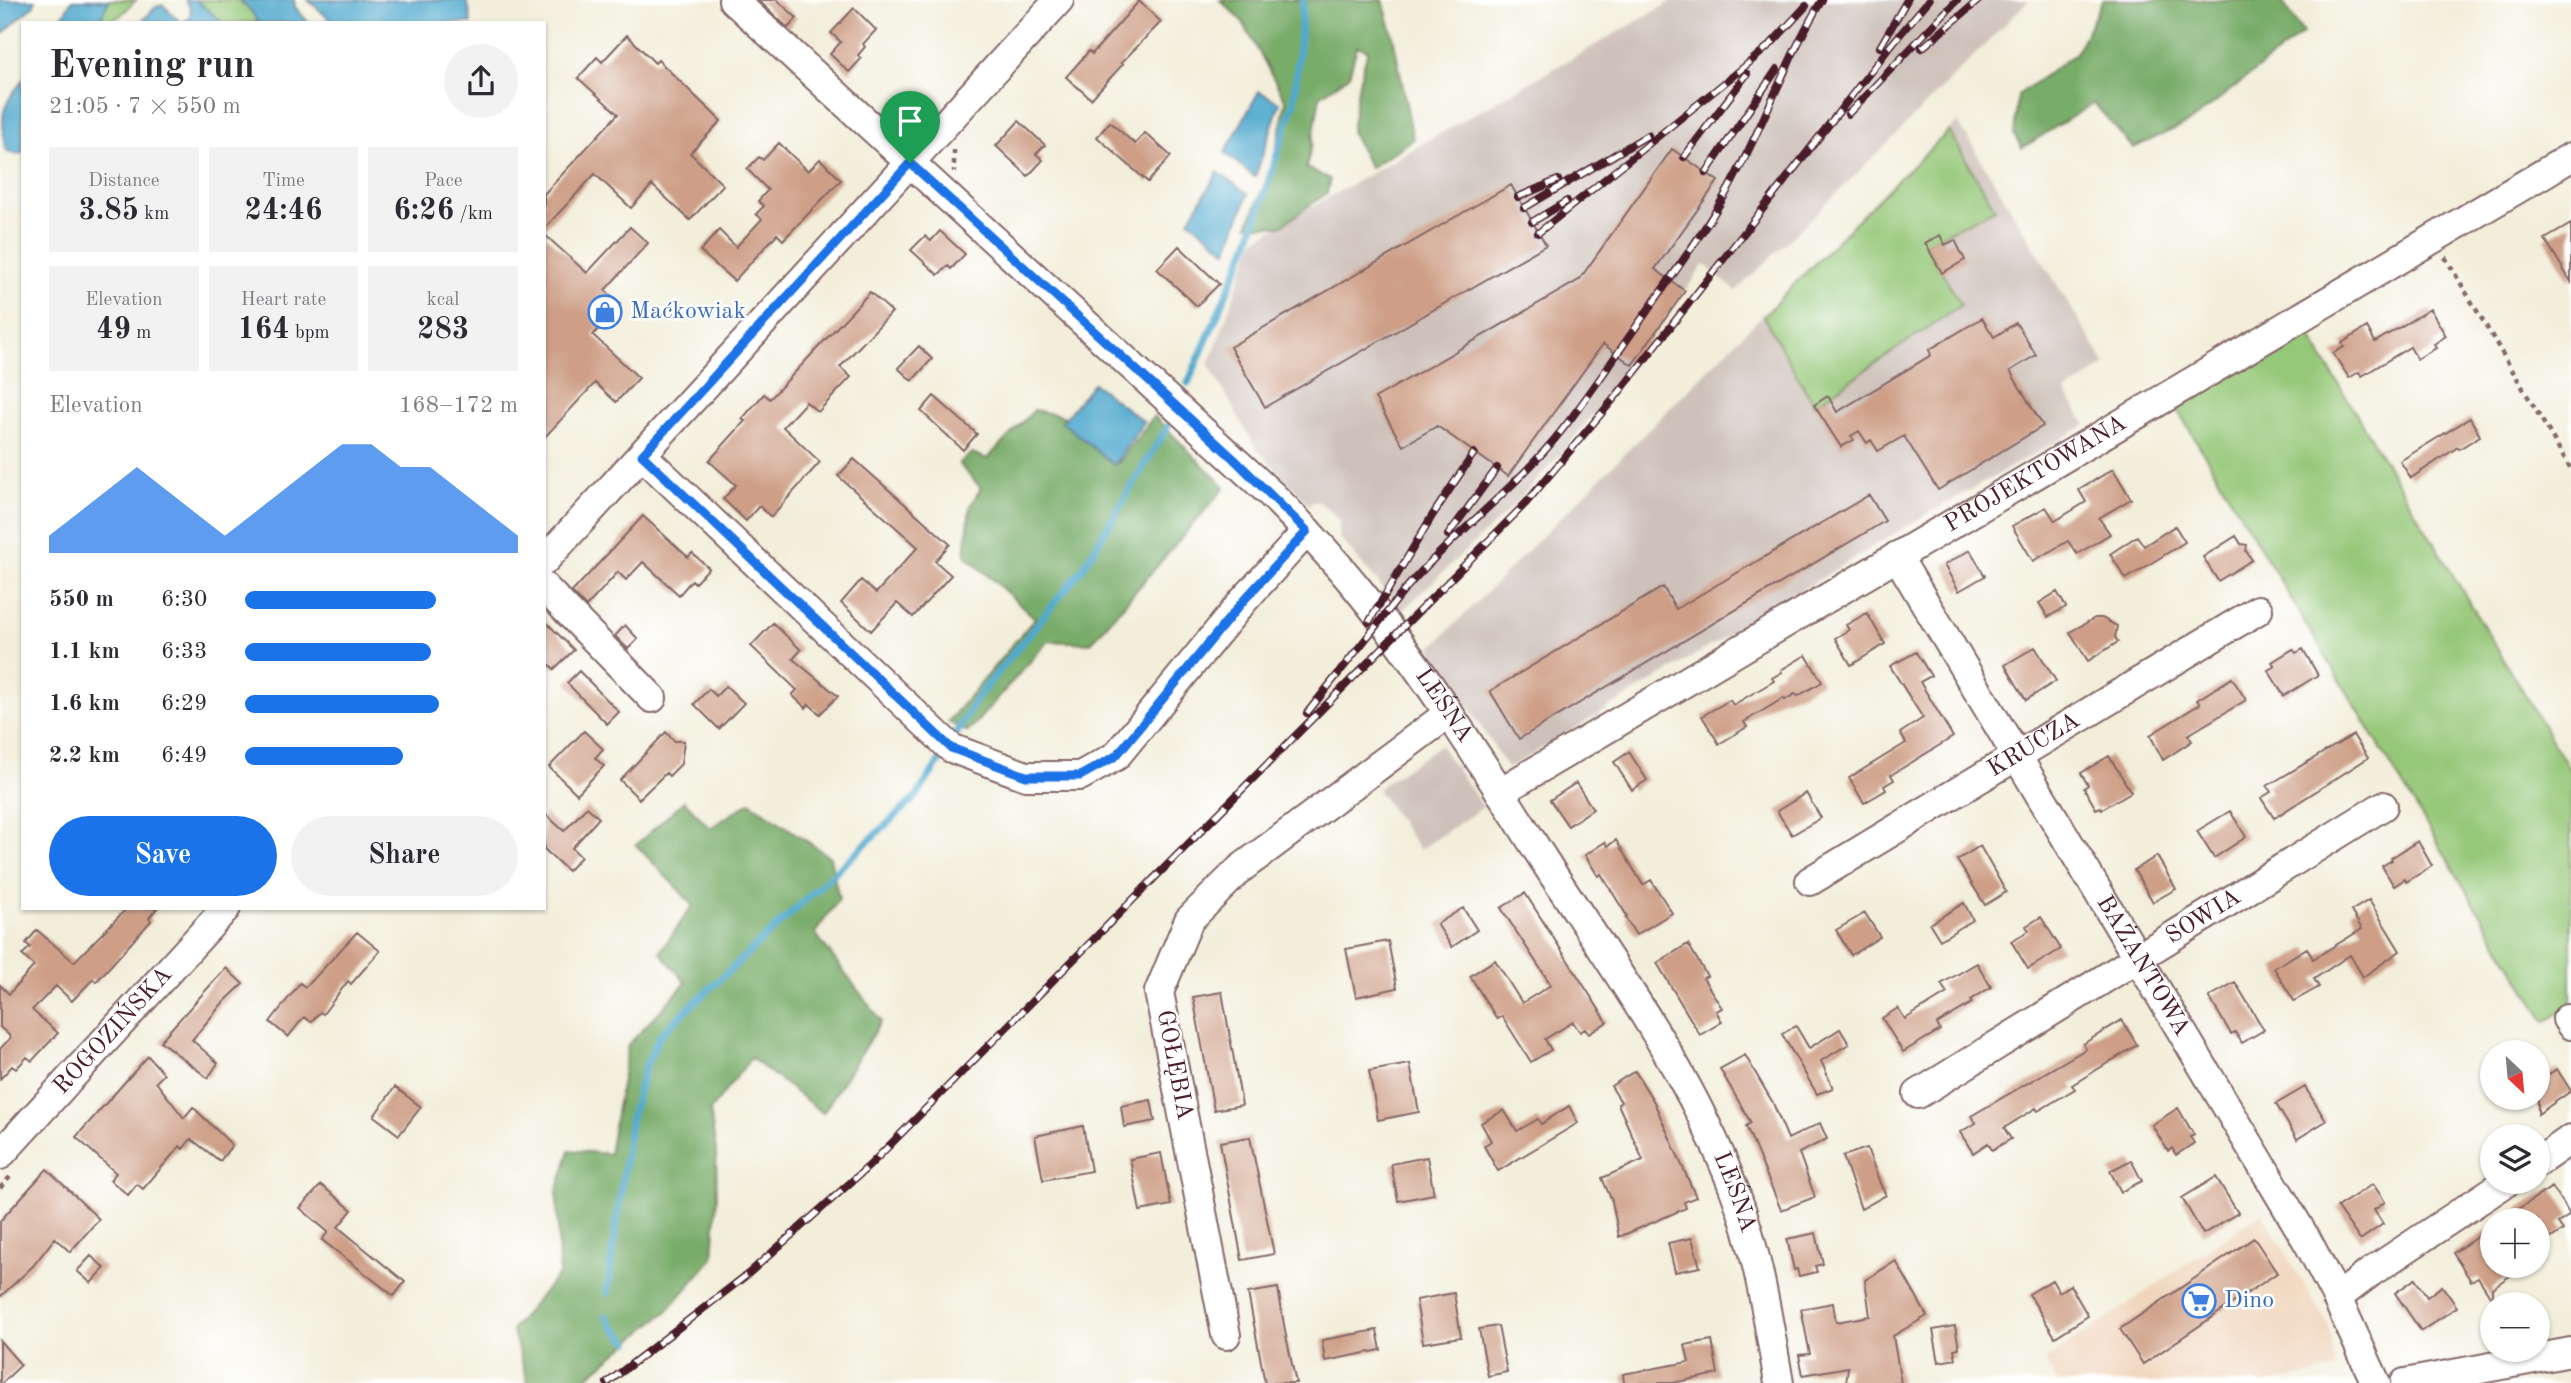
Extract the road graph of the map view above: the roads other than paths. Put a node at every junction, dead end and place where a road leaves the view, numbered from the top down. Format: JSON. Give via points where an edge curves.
{"nodes":[{"id":1,"x":733,"y":0,"type":"edge"},
{"id":2,"x":1059,"y":0,"type":"edge"},
{"id":3,"x":2571,"y":157,"type":"edge"},
{"id":4,"x":910,"y":163,"type":"junction"},
{"id":5,"x":642,"y":455,"type":"junction"},
{"id":6,"x":1307,"y":531,"type":"junction"},
{"id":7,"x":1896,"y":556,"type":"junction"},
{"id":8,"x":546,"y":559,"type":"edge"},
{"id":9,"x":546,"y":589,"type":"edge"},
{"id":10,"x":2258,"y":610,"type":"dead end"},
{"id":11,"x":652,"y":698,"type":"dead end"},
{"id":12,"x":1448,"y":713,"type":"junction"},
{"id":13,"x":2017,"y":755,"type":"junction"},
{"id":14,"x":1500,"y":792,"type":"junction"},
{"id":15,"x":2383,"y":806,"type":"dead end"},
{"id":16,"x":1810,"y":881,"type":"dead end"},
{"id":17,"x":224,"y":910,"type":"edge"},
{"id":18,"x":2138,"y":960,"type":"junction"},
{"id":19,"x":1918,"y":1094,"type":"dead end"},
{"id":20,"x":2571,"y":1139,"type":"edge"},
{"id":21,"x":2550,"y":1153,"type":"edge"},
{"id":22,"x":0,"y":1155,"type":"edge"},
{"id":23,"x":2488,"y":1194,"type":"edge"},
{"id":24,"x":2337,"y":1297,"type":"junction"},
{"id":25,"x":1226,"y":1335,"type":"dead end"},
{"id":26,"x":2571,"y":1352,"type":"edge"},
{"id":27,"x":1779,"y":1383,"type":"edge"},
{"id":28,"x":2376,"y":1383,"type":"edge"},
{"id":29,"x":2404,"y":1383,"type":"edge"}],
"edges":[{"from":1,"to":4,"type":"street","name":"LEŚNA"},
{"from":2,"to":4,"type":"street"},
{"from":3,"to":7,"type":"street","name":"PROJEKTOWANA"},
{"from":4,"to":5,"type":"street"},
{"from":4,"to":6,"type":"street","name":"LEŚNA"},
{"from":5,"to":6,"type":"street","via":[[951,748],[1026,776],[1080,776],[1116,756]]},
{"from":5,"to":8,"type":"street"},
{"from":6,"to":12,"type":"street","name":"LEŚNA","via":[[1375,611]]},
{"from":7,"to":13,"type":"street","name":"BAŻANTOWA"},
{"from":7,"to":14,"type":"street","name":"PROJEKTOWANA"},
{"from":9,"to":11,"type":"street"},
{"from":10,"to":13,"type":"street","name":"KRUCZA"},
{"from":12,"to":14,"type":"street","name":"LEŚNA"},
{"from":12,"to":25,"type":"street","name":"GOŁĘBIA","via":[[1240,869],[1189,920],[1159,992]]},
{"from":13,"to":16,"type":"street","name":"KRUCZA"},
{"from":13,"to":18,"type":"street","name":"BAŻANTOWA"},
{"from":14,"to":27,"type":"street","name":"LEŚNA","via":[[1648,1018],[1708,1127],[1737,1195],[1752,1247]]},
{"from":15,"to":18,"type":"street","name":"SOWIA"},
{"from":17,"to":22,"type":"street","name":"ROGOZIŃSKA"},
{"from":18,"to":19,"type":"street","name":"SOWIA"},
{"from":18,"to":24,"type":"street","name":"BAŻANTOWA"},
{"from":20,"to":21,"type":"street"},
{"from":23,"to":24,"type":"street"},
{"from":24,"to":28,"type":"street","name":"BAŻANTOWA"},
{"from":26,"to":29,"type":"street"}]}
